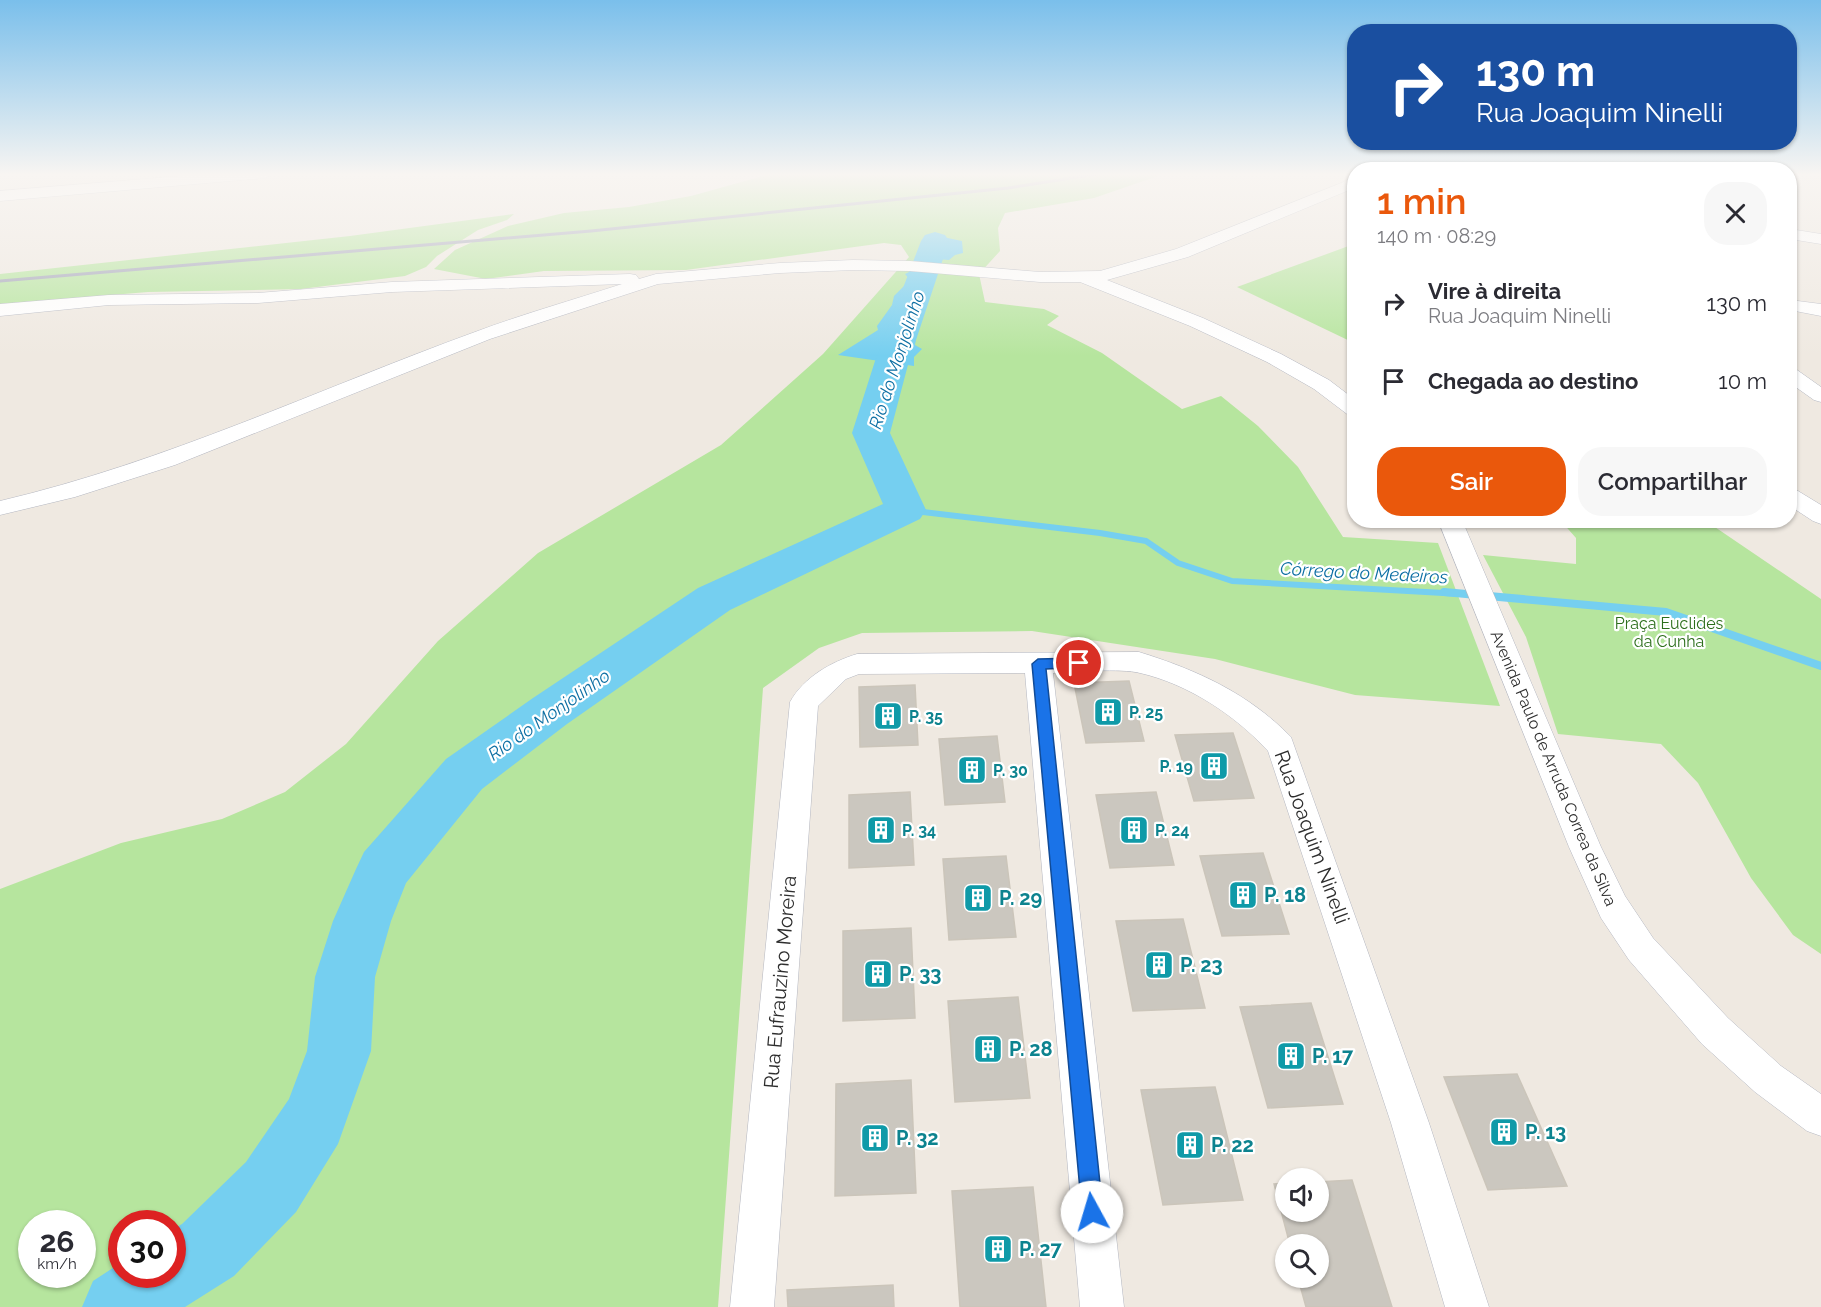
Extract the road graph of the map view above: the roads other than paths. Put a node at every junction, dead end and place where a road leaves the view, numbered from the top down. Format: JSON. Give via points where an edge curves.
{"nodes":[{"id":1,"x":1229,"y":234,"type":"edge"},
{"id":2,"x":1797,"y":235,"type":"edge"},
{"id":3,"x":1821,"y":239,"type":"edge"},
{"id":4,"x":1082,"y":276,"type":"junction"},
{"id":5,"x":656,"y":279,"type":"junction"},
{"id":6,"x":1797,"y":306,"type":"edge"},
{"id":7,"x":0,"y":310,"type":"edge"},
{"id":8,"x":1821,"y":310,"type":"edge"},
{"id":9,"x":1797,"y":379,"type":"edge"},
{"id":10,"x":1347,"y":389,"type":"edge"},
{"id":11,"x":1334,"y":390,"type":"junction"},
{"id":12,"x":1821,"y":396,"type":"edge"},
{"id":13,"x":1347,"y":403,"type":"edge"},
{"id":14,"x":1797,"y":501,"type":"edge"},
{"id":15,"x":0,"y":508,"type":"edge"},
{"id":16,"x":1821,"y":516,"type":"edge"},
{"id":17,"x":1454,"y":528,"type":"edge"},
{"id":18,"x":1038,"y":664,"type":"junction"},
{"id":19,"x":836,"y":672,"type":"joint"},
{"id":20,"x":1821,"y":1117,"type":"edge"},
{"id":21,"x":752,"y":1307,"type":"edge"},
{"id":22,"x":1102,"y":1307,"type":"edge"},
{"id":23,"x":1467,"y":1307,"type":"edge"}],
"edges":[{"from":1,"to":4,"type":"street","via":[[1182,253],[1101,276]]},
{"from":2,"to":3,"type":"street"},
{"from":4,"to":5,"type":"street","via":[[1040,277],[910,266],[780,268]]},
{"from":4,"to":11,"type":"street","via":[[1232,337]]},
{"from":5,"to":7,"type":"street","via":[[392,287],[291,297],[109,300]]},
{"from":5,"to":15,"type":"street","via":[[483,335],[167,460],[67,492]]},
{"from":6,"to":8,"type":"street"},
{"from":9,"to":12,"type":"street"},
{"from":10,"to":11,"type":"street"},
{"from":11,"to":13,"type":"street"},
{"from":14,"to":16,"type":"street"},
{"from":17,"to":20,"type":"street","name":"Avenida Paulo de Arruda Correa da Silva","via":[[1613,907],[1641,949],[1715,1031],[1768,1079]]},
{"from":18,"to":19,"type":"street","name":"Rua Joaquim Ninelli","via":[[857,664]]},
{"from":18,"to":22,"type":"street"},
{"from":18,"to":23,"type":"street","name":"Rua Joaquim Ninelli","via":[[1139,662],[1182,676],[1234,703],[1281,745],[1406,1112]]},
{"from":19,"to":21,"type":"street","name":"Rua Eufrauzino Moreira","via":[[804,702]]}]}
